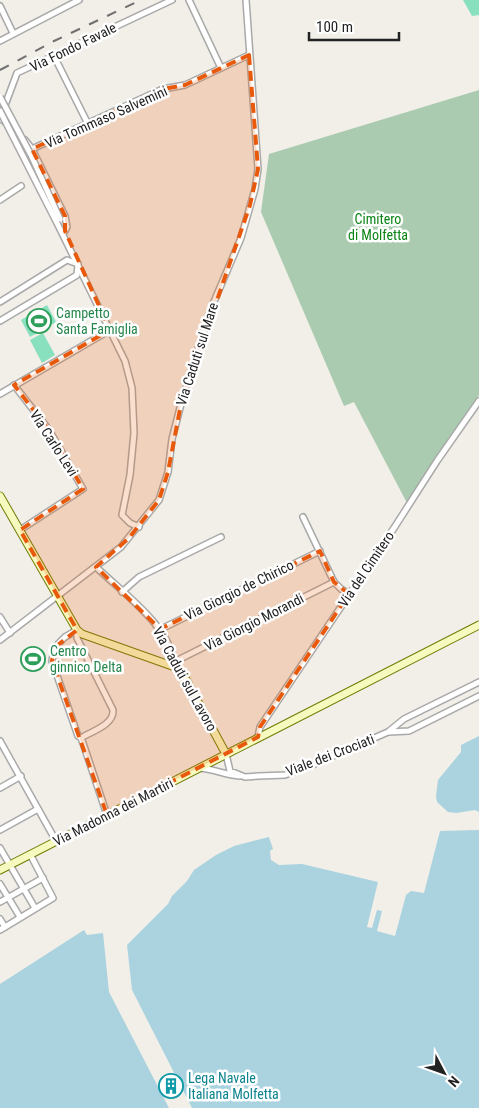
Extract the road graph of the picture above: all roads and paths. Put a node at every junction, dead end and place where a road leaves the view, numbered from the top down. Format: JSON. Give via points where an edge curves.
{"nodes":[{"id":1,"x":78,"y":0,"type":"edge"},
{"id":2,"x":172,"y":0,"type":"edge"},
{"id":3,"x":189,"y":0,"type":"edge"},
{"id":4,"x":246,"y":0,"type":"edge"},
{"id":5,"x":0,"y":6,"type":"edge"},
{"id":6,"x":13,"y":33,"type":"junction"},
{"id":7,"x":0,"y":41,"type":"edge"},
{"id":8,"x":249,"y":55,"type":"junction"},
{"id":9,"x":54,"y":56,"type":"junction"},
{"id":10,"x":221,"y":68,"type":"junction"},
{"id":11,"x":0,"y":97,"type":"edge"},
{"id":12,"x":0,"y":111,"type":"edge"},
{"id":13,"x":0,"y":118,"type":"edge"},
{"id":14,"x":88,"y":124,"type":"junction"},
{"id":15,"x":32,"y":149,"type":"junction"},
{"id":16,"x":21,"y":186,"type":"dead end"},
{"id":17,"x":0,"y":200,"type":"edge"},
{"id":18,"x":58,"y":220,"type":"junction"},
{"id":19,"x":65,"y":232,"type":"junction"},
{"id":20,"x":78,"y":265,"type":"junction"},
{"id":21,"x":0,"y":302,"type":"edge"},
{"id":22,"x":0,"y":321,"type":"edge"},
{"id":23,"x":110,"y":330,"type":"junction"},
{"id":24,"x":14,"y":385,"type":"junction"},
{"id":25,"x":0,"y":394,"type":"edge"},
{"id":26,"x":479,"y":401,"type":"edge"},
{"id":27,"x":0,"y":496,"type":"edge"},
{"id":28,"x":303,"y":517,"type":"dead end"},
{"id":29,"x":139,"y":527,"type":"junction"},
{"id":30,"x":20,"y":530,"type":"junction"},
{"id":31,"x":221,"y":537,"type":"dead end"},
{"id":32,"x":320,"y":551,"type":"junction"},
{"id":33,"x":96,"y":567,"type":"junction"},
{"id":34,"x":334,"y":582,"type":"junction"},
{"id":35,"x":122,"y":592,"type":"junction"},
{"id":36,"x":349,"y":594,"type":"junction"},
{"id":37,"x":57,"y":596,"type":"junction"},
{"id":38,"x":0,"y":617,"type":"edge"},
{"id":39,"x":479,"y":625,"type":"edge"},
{"id":40,"x":77,"y":630,"type":"junction"},
{"id":41,"x":159,"y":630,"type":"junction"},
{"id":42,"x":10,"y":633,"type":"junction"},
{"id":43,"x":0,"y":640,"type":"edge"},
{"id":44,"x":175,"y":664,"type":"junction"},
{"id":45,"x":479,"y":682,"type":"edge"},
{"id":46,"x":479,"y":696,"type":"edge"},
{"id":47,"x":388,"y":732,"type":"junction"},
{"id":48,"x":81,"y":738,"type":"junction"},
{"id":49,"x":258,"y":738,"type":"junction"},
{"id":50,"x":0,"y":741,"type":"edge"},
{"id":51,"x":226,"y":754,"type":"junction"},
{"id":52,"x":216,"y":759,"type":"junction"},
{"id":53,"x":199,"y":768,"type":"junction"},
{"id":54,"x":21,"y":776,"type":"junction"},
{"id":55,"x":229,"y":776,"type":"junction"},
{"id":56,"x":245,"y":777,"type":"junction"},
{"id":57,"x":0,"y":788,"type":"edge"},
{"id":58,"x":38,"y":810,"type":"junction"},
{"id":59,"x":107,"y":815,"type":"junction"},
{"id":60,"x":0,"y":830,"type":"edge"},
{"id":61,"x":56,"y":841,"type":"junction"},
{"id":62,"x":0,"y":848,"type":"edge"},
{"id":63,"x":30,"y":854,"type":"junction"},
{"id":64,"x":10,"y":865,"type":"junction"},
{"id":65,"x":0,"y":870,"type":"edge"},
{"id":66,"x":43,"y":878,"type":"junction"},
{"id":67,"x":0,"y":884,"type":"edge"},
{"id":68,"x":23,"y":888,"type":"junction"},
{"id":69,"x":8,"y":897,"type":"junction"},
{"id":70,"x":0,"y":902,"type":"edge"},
{"id":71,"x":35,"y":908,"type":"junction"},
{"id":72,"x":20,"y":917,"type":"junction"},
{"id":73,"x":0,"y":919,"type":"edge"},
{"id":74,"x":2,"y":928,"type":"edge"}],
"edges":[{"from":1,"to":6,"type":"street"},
{"from":2,"to":9,"type":"street","name":"Via Fondo Favale"},
{"from":3,"to":10,"type":"street"},
{"from":4,"to":8,"type":"street","name":"Via Caduti sul Mare"},
{"from":5,"to":6,"type":"street"},
{"from":6,"to":7,"type":"street"},
{"from":8,"to":10,"type":"street","name":"Via Tommaso Salvemini"},
{"from":8,"to":29,"type":"street","name":"Via Caduti sul Mare","via":[[258,169],[255,189],[236,252],[219,288],[180,404],[166,484],[159,500]]},
{"from":9,"to":13,"type":"street","name":"Via Fondo Favale","via":[[17,73]]},
{"from":9,"to":14,"type":"street"},
{"from":10,"to":14,"type":"street","name":"Via Tommaso Salvemini","via":[[185,85],[163,89]]},
{"from":11,"to":18,"type":"street","bridge":true},
{"from":12,"to":18,"type":"street","bridge":true},
{"from":13,"to":15,"type":"street","name":"Via Tommaso Salvemini"},
{"from":14,"to":15,"type":"street","name":"Via Tommaso Salvemini"},
{"from":15,"to":19,"type":"street","via":[[65,216]]},
{"from":16,"to":17,"type":"street"},
{"from":18,"to":19,"type":"street"},
{"from":18,"to":20,"type":"street"},
{"from":19,"to":20,"type":"street"},
{"from":20,"to":21,"type":"street","via":[[67,260]]},
{"from":20,"to":22,"type":"street","via":[[77,276]]},
{"from":20,"to":23,"type":"street"},
{"from":23,"to":24,"type":"street"},
{"from":23,"to":29,"type":"street","via":[[125,361],[132,388],[134,433],[122,515]]},
{"from":24,"to":25,"type":"street"},
{"from":24,"to":30,"type":"street","name":"Via Carlo Levi","via":[[49,430],[83,489]]},
{"from":26,"to":36,"type":"street","name":"Via del Cimitero"},
{"from":27,"to":30,"type":"main road"},
{"from":28,"to":32,"type":"street"},
{"from":29,"to":33,"type":"street","name":"Via Caduti sul Mare"},
{"from":30,"to":37,"type":"main road"},
{"from":31,"to":35,"type":"street","via":[[139,577]]},
{"from":32,"to":34,"type":"street"},
{"from":32,"to":41,"type":"street","name":"Via Giorgio de Chirico"},
{"from":33,"to":35,"type":"street","name":"Via Caduti sul Lavoro"},
{"from":33,"to":37,"type":"street","name":"Via Caduti sul Mare"},
{"from":34,"to":36,"type":"street"},
{"from":34,"to":44,"type":"street","name":"Via Giorgio Morandi"},
{"from":35,"to":41,"type":"street","name":"Via Caduti sul Lavoro"},
{"from":36,"to":49,"type":"street","name":"Via del Cimitero","via":[[260,727]]},
{"from":37,"to":40,"type":"main road"},
{"from":37,"to":42,"type":"street","name":"Via Caduti sul Mare"},
{"from":38,"to":42,"type":"street"},
{"from":39,"to":49,"type":"main road","name":"Via Madonna dei Martiri"},
{"from":40,"to":44,"type":"main road"},
{"from":40,"to":48,"type":"street","via":[[54,648],[52,661]]},
{"from":40,"to":48,"type":"street","via":[[77,638],[114,710],[110,722]]},
{"from":41,"to":44,"type":"street","name":"Via Caduti sul Lavoro"},
{"from":42,"to":43,"type":"street","name":"Via Caduti sul Mare"},
{"from":44,"to":51,"type":"main road","name":"Via Caduti sul Lavoro"},
{"from":45,"to":47,"type":"street","name":"Viale dei Crociati","via":[[404,720]]},
{"from":46,"to":47,"type":"street","name":"Viale dei Crociati","via":[[409,731]]},
{"from":47,"to":56,"type":"street","name":"Viale dei Crociati","via":[[285,775]]},
{"from":48,"to":59,"type":"street"},
{"from":49,"to":51,"type":"main road","name":"Via Madonna dei Martiri"},
{"from":50,"to":54,"type":"street"},
{"from":51,"to":52,"type":"main road","name":"Via Madonna dei Martiri"},
{"from":51,"to":56,"type":"street","via":[[230,770]]},
{"from":52,"to":53,"type":"main road","name":"Via Madonna dei Martiri"},
{"from":52,"to":55,"type":"street","via":[[219,768]]},
{"from":53,"to":55,"type":"street","name":"Viale dei Crociati"},
{"from":53,"to":59,"type":"main road","name":"Via Madonna dei Martiri"},
{"from":54,"to":57,"type":"street"},
{"from":54,"to":58,"type":"street"},
{"from":55,"to":56,"type":"street","name":"Viale dei Crociati"},
{"from":58,"to":60,"type":"street"},
{"from":58,"to":61,"type":"street"},
{"from":59,"to":61,"type":"main road","name":"Via Madonna dei Martiri"},
{"from":61,"to":63,"type":"main road","name":"Via Madonna dei Martiri"},
{"from":62,"to":64,"type":"street"},
{"from":63,"to":64,"type":"main road","name":"Via Madonna dei Martiri"},
{"from":63,"to":66,"type":"street"},
{"from":64,"to":65,"type":"main road","name":"Via Madonna dei Martiri"},
{"from":64,"to":68,"type":"street"},
{"from":66,"to":68,"type":"street"},
{"from":66,"to":71,"type":"street","via":[[53,898]]},
{"from":67,"to":69,"type":"street"},
{"from":68,"to":69,"type":"street"},
{"from":68,"to":71,"type":"street"},
{"from":69,"to":70,"type":"street"},
{"from":69,"to":72,"type":"street"},
{"from":71,"to":72,"type":"street"},
{"from":72,"to":74,"type":"street"},
{"from":73,"to":74,"type":"street"}]}
